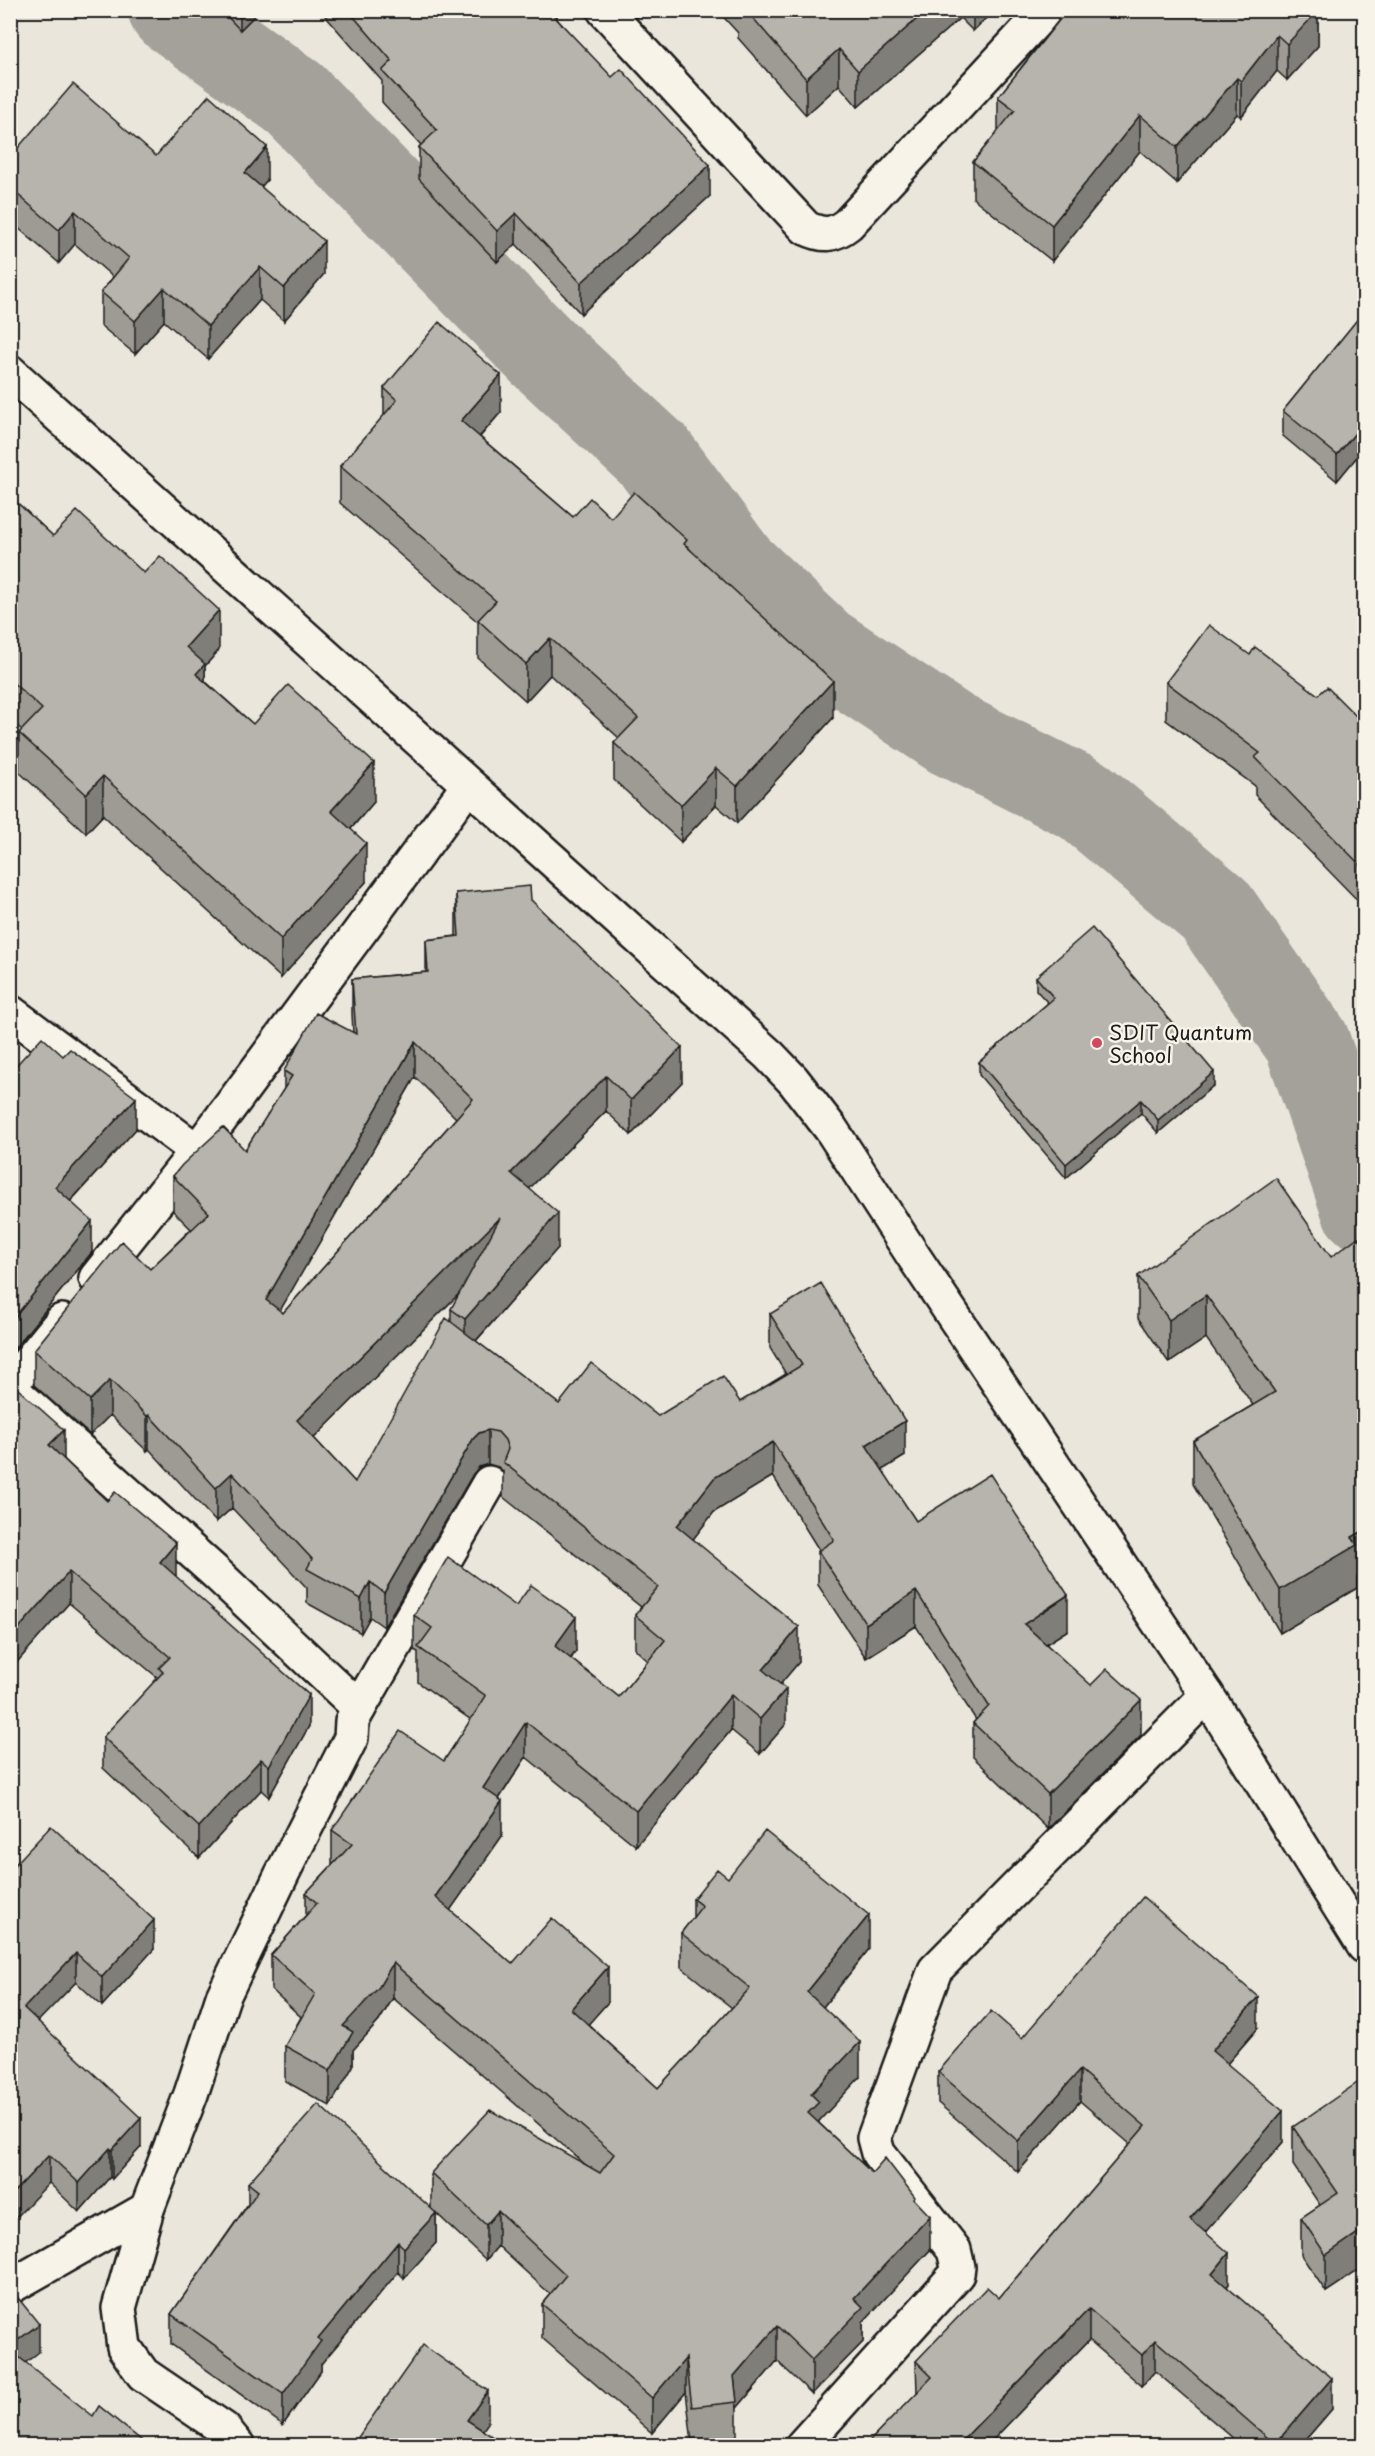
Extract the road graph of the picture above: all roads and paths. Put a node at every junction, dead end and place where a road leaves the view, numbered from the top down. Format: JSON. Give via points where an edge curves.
{"nodes":[{"id":1,"x":604,"y":10,"type":"edge"},
{"id":2,"x":1046,"y":10,"type":"edge"},
{"id":3,"x":10,"y":372,"type":"edge"},
{"id":4,"x":468,"y":786,"type":"junction"},
{"id":5,"x":10,"y":1012,"type":"edge"},
{"id":6,"x":197,"y":1151,"type":"junction"},
{"id":7,"x":10,"y":1387,"type":"edge"},
{"id":8,"x":489,"y":1483,"type":"dead end"},
{"id":9,"x":1207,"y":1695,"type":"junction"},
{"id":10,"x":358,"y":1708,"type":"junction"},
{"id":11,"x":1365,"y":1946,"type":"edge"},
{"id":12,"x":147,"y":2209,"type":"junction"},
{"id":13,"x":10,"y":2287,"type":"edge"},
{"id":14,"x":238,"y":2445,"type":"edge"},
{"id":15,"x":802,"y":2445,"type":"edge"}],
"edges":[{"from":1,"to":2,"type":"street","via":[[806,228],[827,235],[848,225]]},
{"from":3,"to":4,"type":"street"},
{"from":4,"to":6,"type":"street"},
{"from":4,"to":9,"type":"street","via":[[794,1080],[831,1129]]},
{"from":5,"to":6,"type":"street"},
{"from":6,"to":7,"type":"street"},
{"from":7,"to":10,"type":"street"},
{"from":8,"to":10,"type":"street"},
{"from":9,"to":11,"type":"street"},
{"from":9,"to":15,"type":"street","via":[[935,1970],[874,2138],[878,2153],[954,2250],[957,2274]]},
{"from":10,"to":12,"type":"street","via":[[351,1738],[223,1997]]},
{"from":12,"to":13,"type":"street"},
{"from":12,"to":14,"type":"street","via":[[119,2308],[124,2347],[143,2374],[224,2429]]}]}
